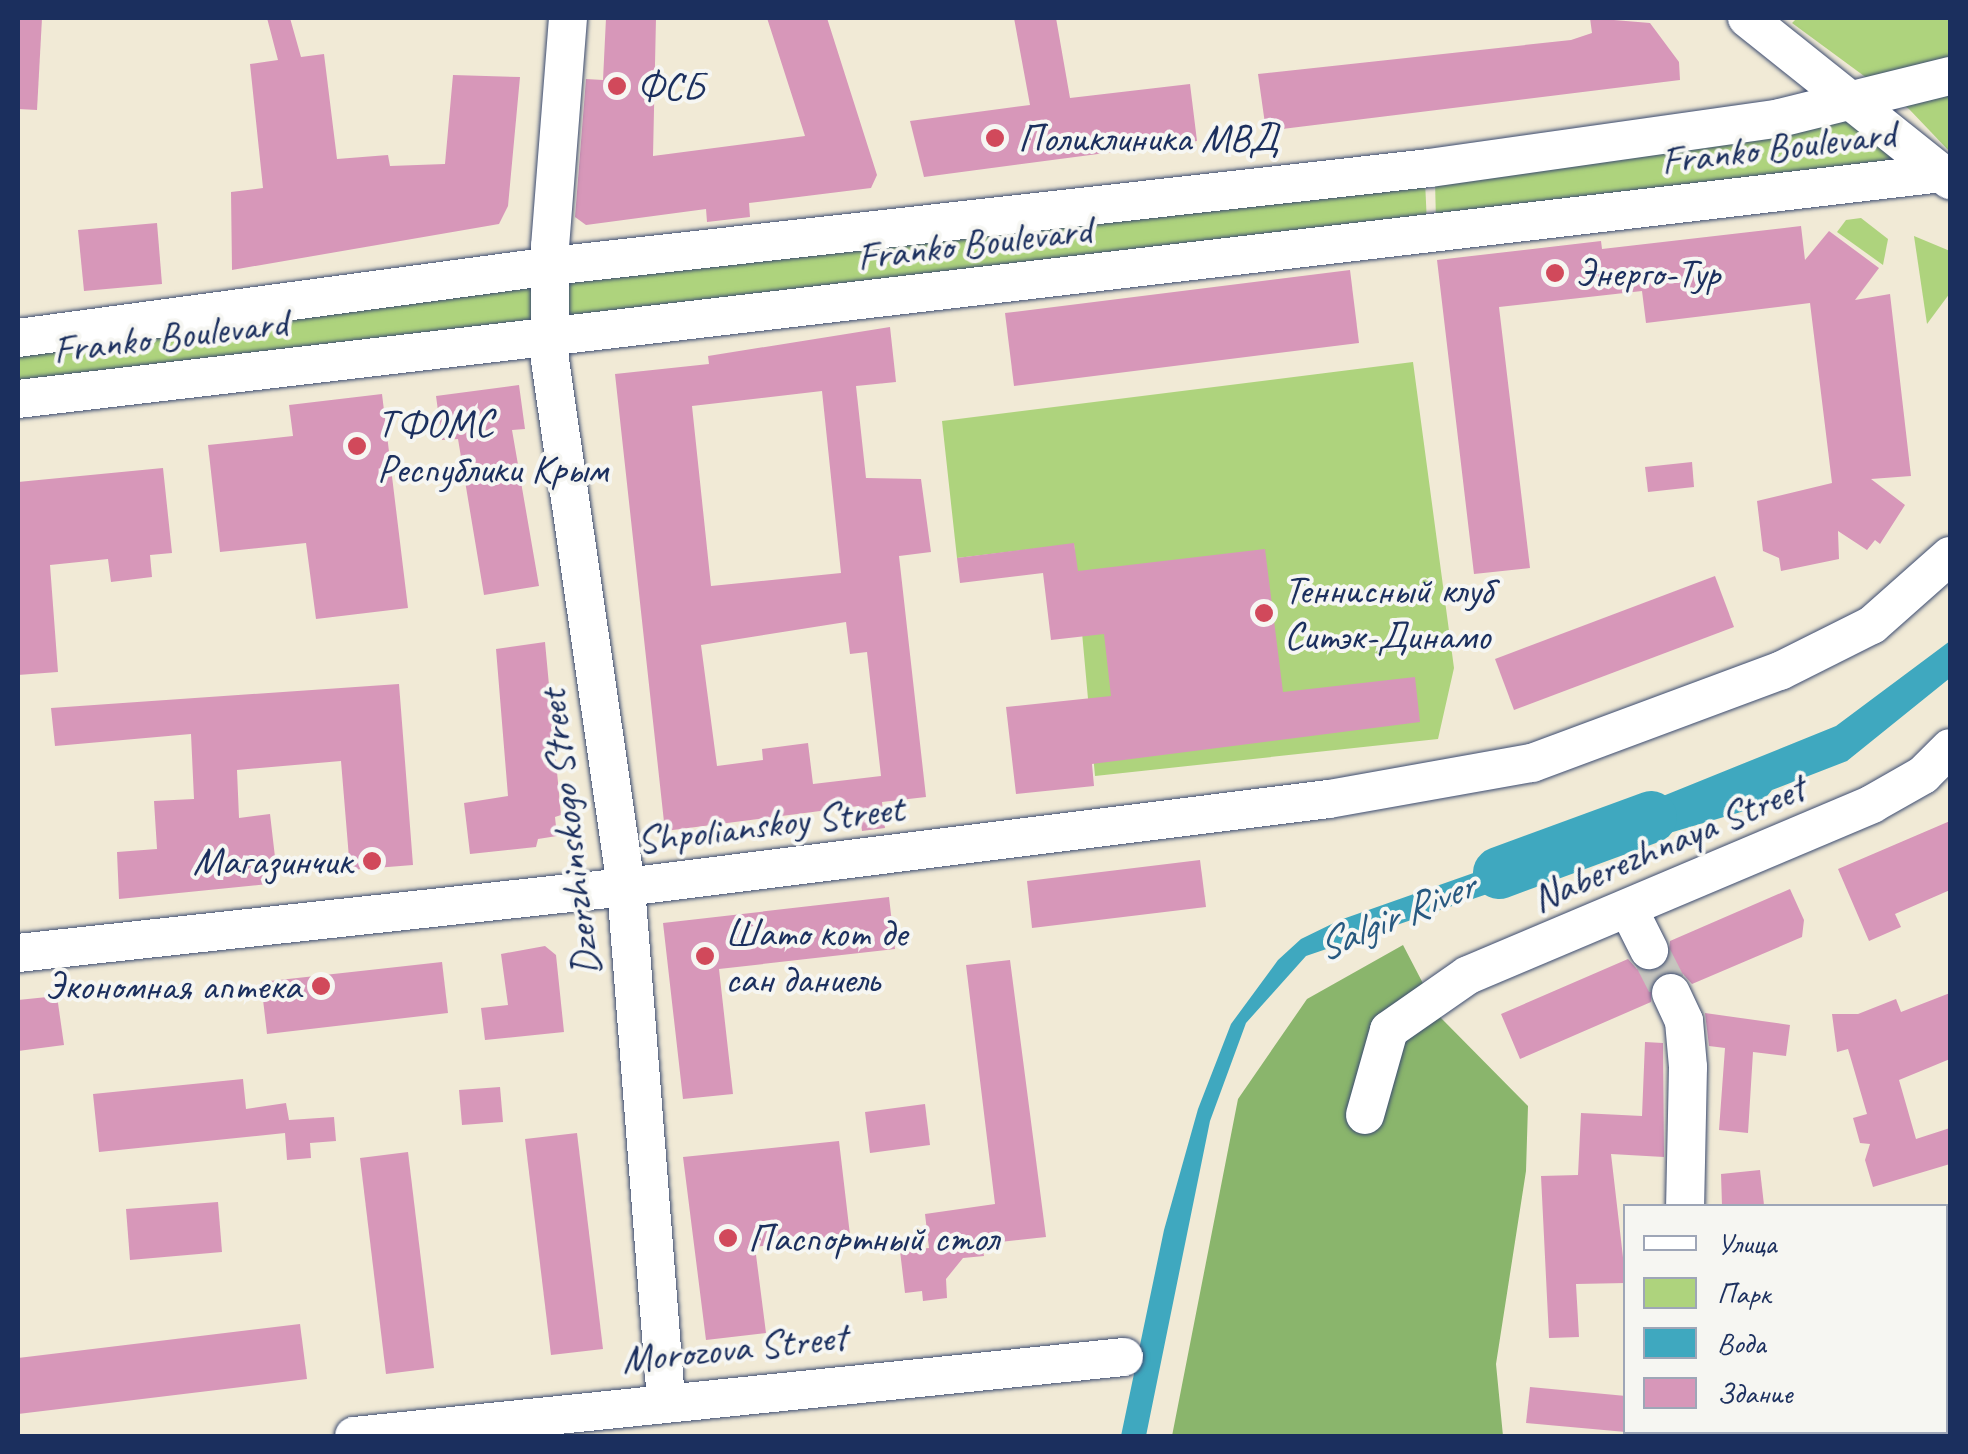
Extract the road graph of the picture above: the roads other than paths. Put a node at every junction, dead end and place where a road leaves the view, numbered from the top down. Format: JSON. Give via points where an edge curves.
{"nodes":[{"id":1,"x":568,"y":18,"type":"edge"},
{"id":2,"x":1748,"y":18,"type":"edge"},
{"id":3,"x":1950,"y":76,"type":"edge"},
{"id":4,"x":1859,"y":103,"type":"junction"},
{"id":5,"x":1946,"y":177,"type":"edge"},
{"id":6,"x":552,"y":266,"type":"junction"},
{"id":7,"x":550,"y":337,"type":"junction"},
{"id":8,"x":18,"y":338,"type":"edge"},
{"id":9,"x":18,"y":399,"type":"edge"},
{"id":10,"x":1950,"y":556,"type":"edge"},
{"id":11,"x":1950,"y":748,"type":"edge"},
{"id":12,"x":626,"y":887,"type":"junction"},
{"id":13,"x":1630,"y":910,"type":"junction"},
{"id":14,"x":1649,"y":950,"type":"tunnel mouth"},
{"id":15,"x":18,"y":953,"type":"edge"},
{"id":16,"x":1671,"y":993,"type":"tunnel mouth"},
{"id":17,"x":1365,"y":1115,"type":"dead end"},
{"id":18,"x":1685,"y":1204,"type":"edge"},
{"id":19,"x":1124,"y":1358,"type":"dead end"},
{"id":20,"x":666,"y":1400,"type":"junction"},
{"id":21,"x":354,"y":1436,"type":"edge"}],
"edges":[{"from":1,"to":6,"type":"street","name":"Dzerzhinskogo Street"},
{"from":2,"to":4,"type":"street"},
{"from":3,"to":4,"type":"street","name":"Franko Boulevard"},
{"from":4,"to":5,"type":"street"},
{"from":4,"to":6,"type":"street","name":"Franko Boulevard","via":[[1430,168]]},
{"from":5,"to":7,"type":"street","name":"Franko Boulevard"},
{"from":6,"to":7,"type":"street","name":"Dzerzhinskogo Street"},
{"from":6,"to":8,"type":"street","name":"Franko Boulevard"},
{"from":7,"to":9,"type":"street","name":"Franko Boulevard"},
{"from":7,"to":12,"type":"street","name":"Dzerzhinskogo Street"},
{"from":10,"to":12,"type":"street","name":"Shpolianskoy Street","via":[[1872,625],[1795,664],[1532,763],[1329,799]]},
{"from":11,"to":13,"type":"street","name":"Naberezhnaya Street","via":[[1923,776],[1872,804]]},
{"from":12,"to":15,"type":"street","name":"Shpolianskoy Street"},
{"from":12,"to":20,"type":"street","name":"Dzerzhinskogo Street"},
{"from":13,"to":14,"type":"street"},
{"from":13,"to":17,"type":"street","name":"Naberezhnaya Street","via":[[1468,975],[1389,1030]]},
{"from":16,"to":18,"type":"street","via":[[1684,1020],[1688,1067]]},
{"from":19,"to":20,"type":"street","name":"Morozova Street"},
{"from":20,"to":21,"type":"street","name":"Morozova Street"}]}
